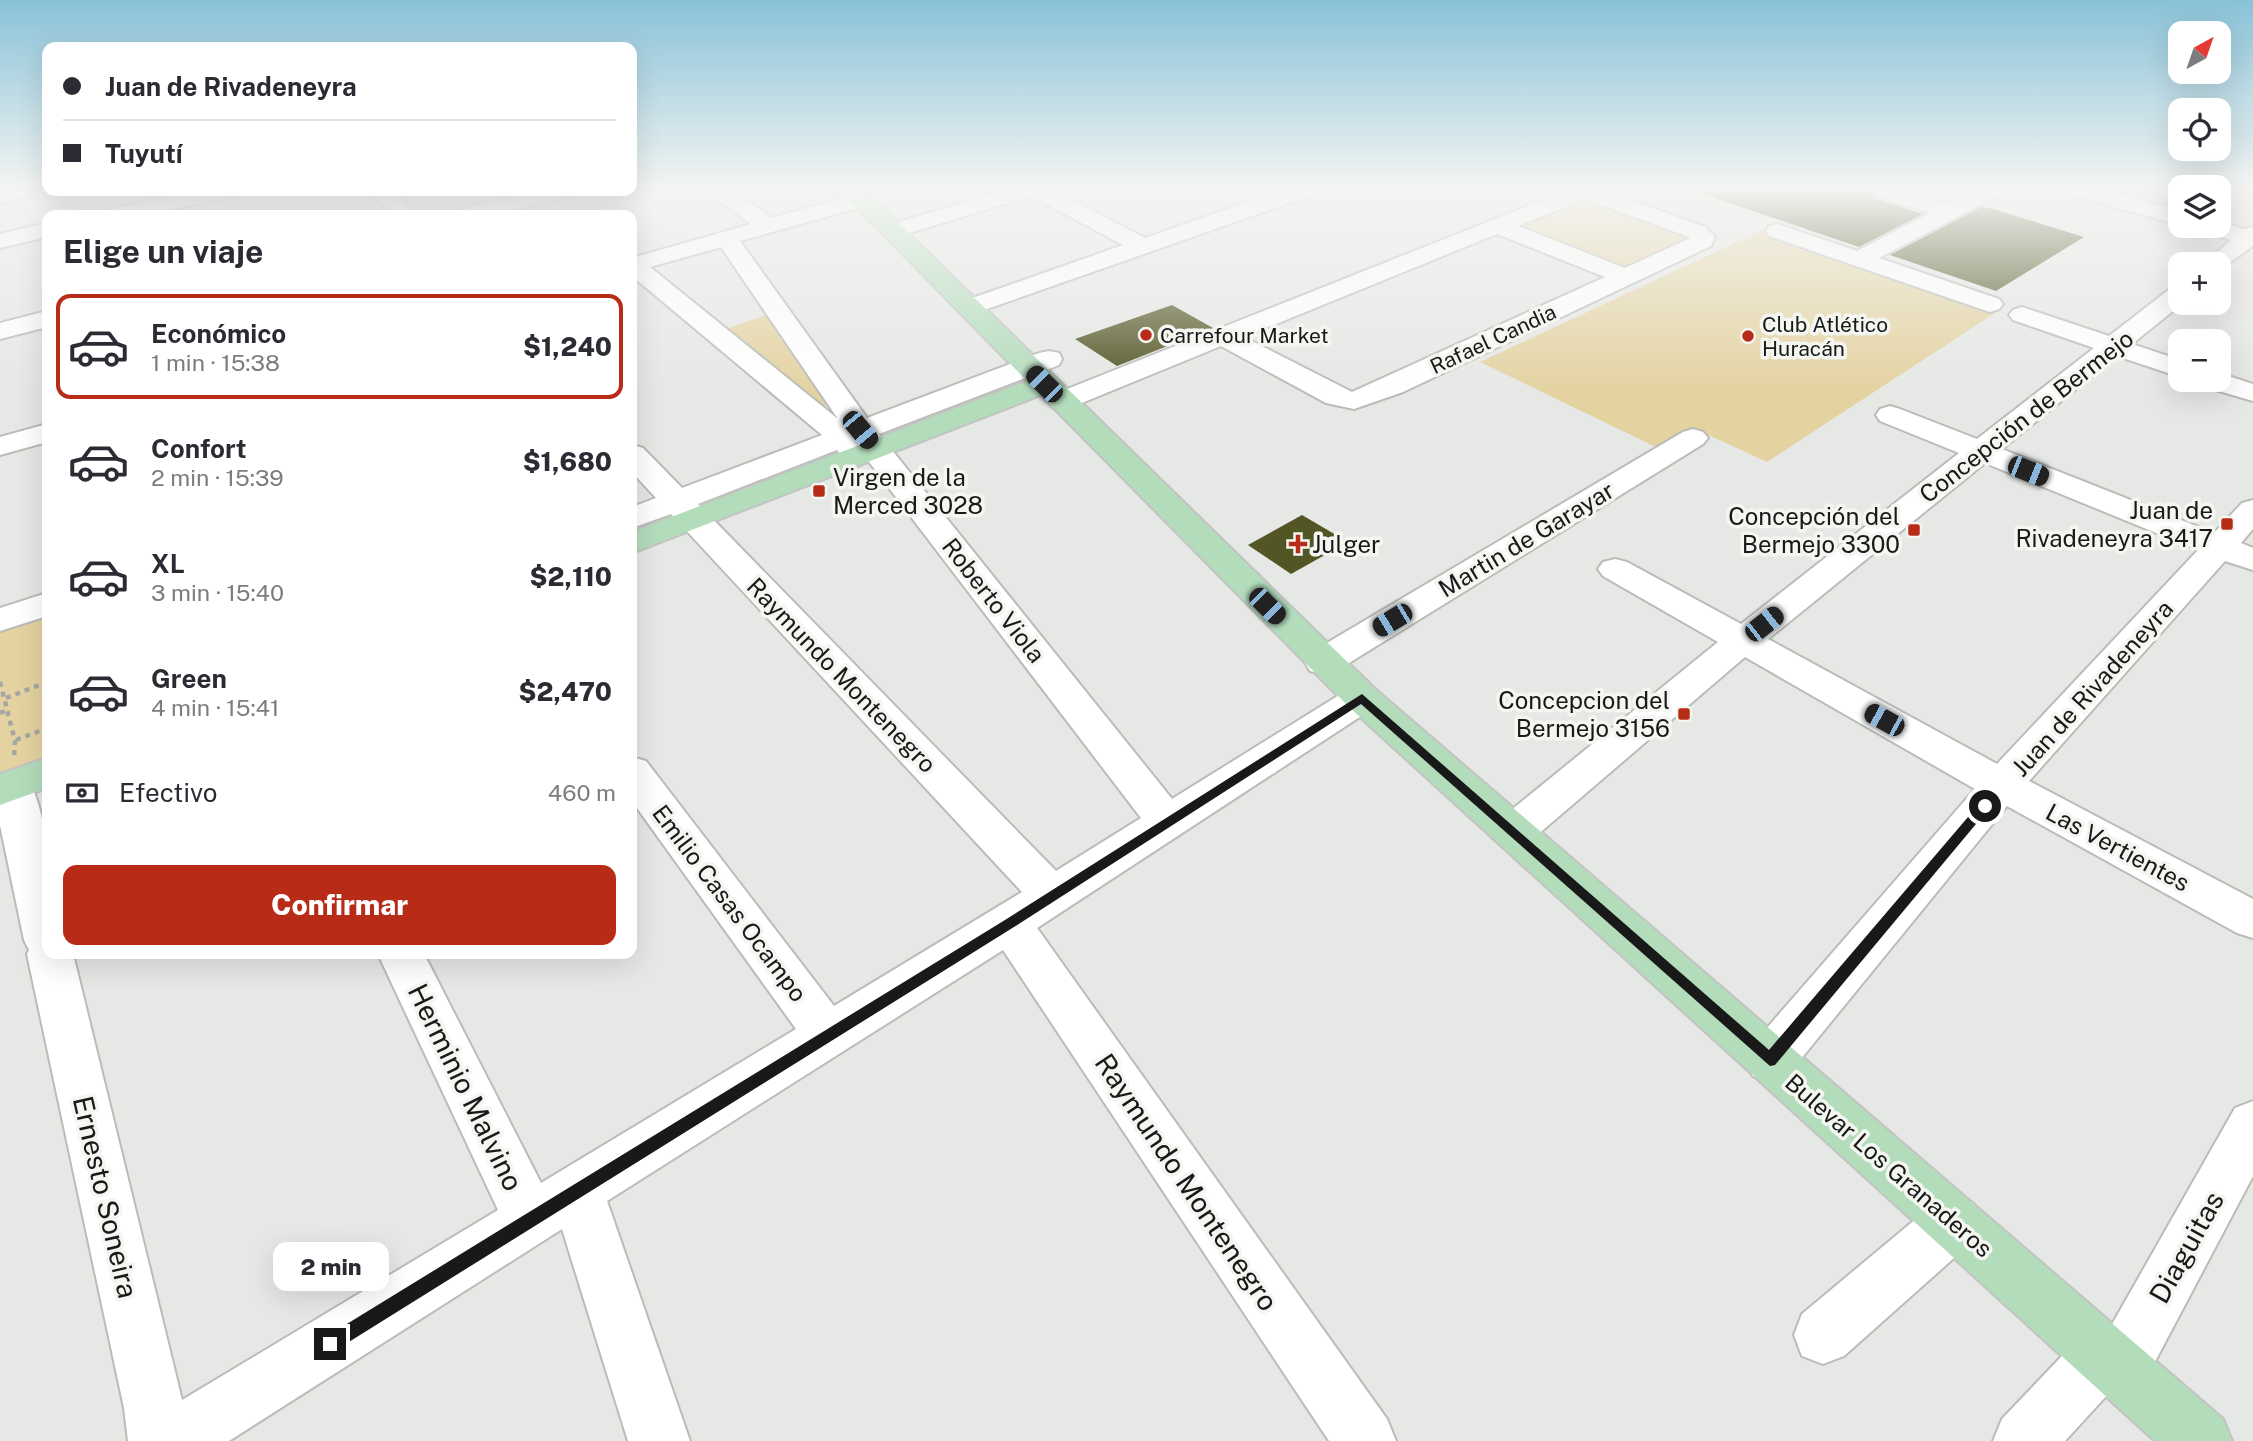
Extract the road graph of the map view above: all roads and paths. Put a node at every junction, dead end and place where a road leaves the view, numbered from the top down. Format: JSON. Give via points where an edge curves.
{"nodes":[{"id":1,"x":659,"y":257,"type":"edge"},
{"id":2,"x":739,"y":257,"type":"edge"},
{"id":3,"x":920,"y":257,"type":"edge"},
{"id":4,"x":1110,"y":257,"type":"edge"},
{"id":5,"x":1419,"y":257,"type":"edge"},
{"id":6,"x":1576,"y":257,"type":"edge"},
{"id":7,"x":1668,"y":257,"type":"edge"},
{"id":8,"x":1854,"y":257,"type":"edge"},
{"id":9,"x":1862,"y":257,"type":"edge"},
{"id":10,"x":1859,"y":259,"type":"junction"},
{"id":11,"x":637,"y":264,"type":"edge"},
{"id":12,"x":637,"y":269,"type":"edge"},
{"id":13,"x":1626,"y":277,"type":"junction"},
{"id":14,"x":2168,"y":303,"type":"edge"},
{"id":15,"x":1990,"y":304,"type":"dead end"},
{"id":16,"x":970,"y":307,"type":"junction"},
{"id":17,"x":2022,"y":315,"type":"dead end"},
{"id":18,"x":42,"y":320,"type":"edge"},
{"id":19,"x":0,"y":331,"type":"edge"},
{"id":20,"x":1222,"y":336,"type":"junction"},
{"id":21,"x":2114,"y":347,"type":"junction"},
{"id":22,"x":2168,"y":365,"type":"edge"},
{"id":23,"x":1052,"y":372,"type":"junction"},
{"id":24,"x":1109,"y":382,"type":"junction"},
{"id":25,"x":2231,"y":386,"type":"edge"},
{"id":26,"x":2253,"y":394,"type":"edge"},
{"id":27,"x":1891,"y":415,"type":"dead end"},
{"id":28,"x":42,"y":434,"type":"edge"},
{"id":29,"x":1693,"y":438,"type":"dead end"},
{"id":30,"x":859,"y":442,"type":"junction"},
{"id":31,"x":0,"y":446,"type":"edge"},
{"id":32,"x":1980,"y":452,"type":"junction"},
{"id":33,"x":637,"y":459,"type":"edge"},
{"id":34,"x":685,"y":510,"type":"junction"},
{"id":35,"x":2253,"y":510,"type":"edge"},
{"id":36,"x":637,"y":517,"type":"edge"},
{"id":37,"x":637,"y":540,"type":"edge"},
{"id":38,"x":2236,"y":554,"type":"edge"},
{"id":39,"x":1615,"y":569,"type":"dead end"},
{"id":40,"x":42,"y":606,"type":"edge"},
{"id":41,"x":0,"y":620,"type":"edge"},
{"id":42,"x":1742,"y":641,"type":"junction"},
{"id":43,"x":1323,"y":662,"type":"junction"},
{"id":44,"x":0,"y":682,"type":"edge"},
{"id":45,"x":42,"y":684,"type":"edge"},
{"id":46,"x":6,"y":698,"type":"junction"},
{"id":47,"x":1362,"y":698,"type":"junction"},
{"id":48,"x":8,"y":710,"type":"junction"},
{"id":49,"x":0,"y":713,"type":"edge"},
{"id":50,"x":42,"y":730,"type":"edge"},
{"id":51,"x":15,"y":740,"type":"junction"},
{"id":52,"x":637,"y":778,"type":"edge"},
{"id":53,"x":20,"y":783,"type":"edge"},
{"id":54,"x":2003,"y":785,"type":"junction"},
{"id":55,"x":1167,"y":822,"type":"junction"},
{"id":56,"x":1514,"y":831,"type":"junction"},
{"id":57,"x":1053,"y":896,"type":"junction"},
{"id":58,"x":42,"y":911,"type":"edge"},
{"id":59,"x":2253,"y":920,"type":"edge"},
{"id":60,"x":1009,"y":923,"type":"junction"},
{"id":61,"x":51,"y":959,"type":"edge"},
{"id":62,"x":404,"y":959,"type":"edge"},
{"id":63,"x":828,"y":1035,"type":"junction"},
{"id":64,"x":1770,"y":1060,"type":"junction"},
{"id":65,"x":2253,"y":1125,"type":"edge"},
{"id":66,"x":554,"y":1205,"type":"junction"},
{"id":67,"x":1954,"y":1222,"type":"junction"},
{"id":68,"x":1823,"y":1335,"type":"dead end"},
{"id":69,"x":2112,"y":1362,"type":"junction"},
{"id":70,"x":159,"y":1441,"type":"edge"},
{"id":71,"x":173,"y":1441,"type":"edge"},
{"id":72,"x":659,"y":1441,"type":"edge"},
{"id":73,"x":1365,"y":1441,"type":"edge"},
{"id":74,"x":2024,"y":1441,"type":"edge"},
{"id":75,"x":2201,"y":1441,"type":"edge"}],
"edges":[{"from":1,"to":11,"type":"street"},
{"from":2,"to":30,"type":"street","name":"Roberto Viola"},
{"from":3,"to":16,"type":"main road","name":"Bulevar Los Granaderos"},
{"from":4,"to":16,"type":"street"},
{"from":5,"to":20,"type":"street"},
{"from":6,"to":13,"type":"street"},
{"from":7,"to":13,"type":"street","name":"Rafael Candia"},
{"from":8,"to":10,"type":"street"},
{"from":9,"to":10,"type":"street"},
{"from":10,"to":15,"type":"street"},
{"from":12,"to":30,"type":"street"},
{"from":13,"to":20,"type":"street","name":"Rafael Candia","via":[[1354,401],[1336,397]]},
{"from":14,"to":21,"type":"street","name":"Concepción de Bermejo"},
{"from":16,"to":23,"type":"main road","name":"Bulevar Los Granaderos"},
{"from":17,"to":21,"type":"street"},
{"from":18,"to":19,"type":"street"},
{"from":20,"to":24,"type":"street"},
{"from":21,"to":22,"type":"street"},
{"from":21,"to":32,"type":"street","name":"Concepción de Bermejo"},
{"from":23,"to":24,"type":"street"},
{"from":23,"to":24,"type":"street"},
{"from":23,"to":30,"type":"main road"},
{"from":23,"to":43,"type":"main road","name":"Bulevar Los Granaderos"},
{"from":25,"to":26,"type":"street"},
{"from":27,"to":32,"type":"street"},
{"from":28,"to":31,"type":"street"},
{"from":29,"to":43,"type":"street","name":"Martin de Garayar"},
{"from":30,"to":34,"type":"main road"},
{"from":30,"to":55,"type":"street","name":"Roberto Viola"},
{"from":32,"to":38,"type":"street"},
{"from":32,"to":42,"type":"street","name":"Concepción de Bermejo"},
{"from":33,"to":34,"type":"street","name":"Raymundo Montenegro"},
{"from":34,"to":36,"type":"street"},
{"from":34,"to":37,"type":"main road"},
{"from":34,"to":57,"type":"street","name":"Raymundo Montenegro"},
{"from":35,"to":38,"type":"street","name":"Juan de Rivadeneyra"},
{"from":38,"to":54,"type":"street","name":"Juan de Rivadeneyra"},
{"from":39,"to":42,"type":"street","name":"Las Vertientes"},
{"from":40,"to":41,"type":"street"},
{"from":42,"to":54,"type":"street","name":"Las Vertientes"},
{"from":42,"to":56,"type":"street","name":"Concepción de Bermejo"},
{"from":43,"to":47,"type":"main road","name":"Bulevar Los Granaderos"},
{"from":44,"to":46,"type":"path"},
{"from":45,"to":46,"type":"path"},
{"from":46,"to":48,"type":"path"},
{"from":47,"to":55,"type":"street"},
{"from":47,"to":56,"type":"main road","name":"Bulevar Los Granaderos"},
{"from":48,"to":49,"type":"path"},
{"from":48,"to":51,"type":"path"},
{"from":50,"to":51,"type":"path"},
{"from":51,"to":53,"type":"path"},
{"from":52,"to":63,"type":"street","name":"Emilio Casas Ocampo"},
{"from":53,"to":58,"type":"street"},
{"from":54,"to":59,"type":"street","name":"Las Vertientes"},
{"from":54,"to":64,"type":"street","name":"Juan de Rivadeneyra"},
{"from":55,"to":57,"type":"street"},
{"from":56,"to":64,"type":"main road","name":"Bulevar Los Granaderos"},
{"from":57,"to":60,"type":"street"},
{"from":60,"to":63,"type":"street"},
{"from":60,"to":73,"type":"street","name":"Raymundo Montenegro"},
{"from":61,"to":70,"type":"street","name":"Ernesto Soneira"},
{"from":62,"to":66,"type":"street","name":"Herminio Malvino"},
{"from":63,"to":66,"type":"street"},
{"from":64,"to":67,"type":"main road","name":"Bulevar Los Granaderos"},
{"from":65,"to":69,"type":"street","name":"Diaguitas"},
{"from":66,"to":71,"type":"street"},
{"from":66,"to":72,"type":"street","name":"Herminio Malvino"},
{"from":67,"to":68,"type":"street"},
{"from":67,"to":69,"type":"main road","name":"Bulevar Los Granaderos"},
{"from":69,"to":74,"type":"street","name":"Diaguitas"},
{"from":69,"to":75,"type":"main road","name":"Bulevar Los Granaderos"}]}
